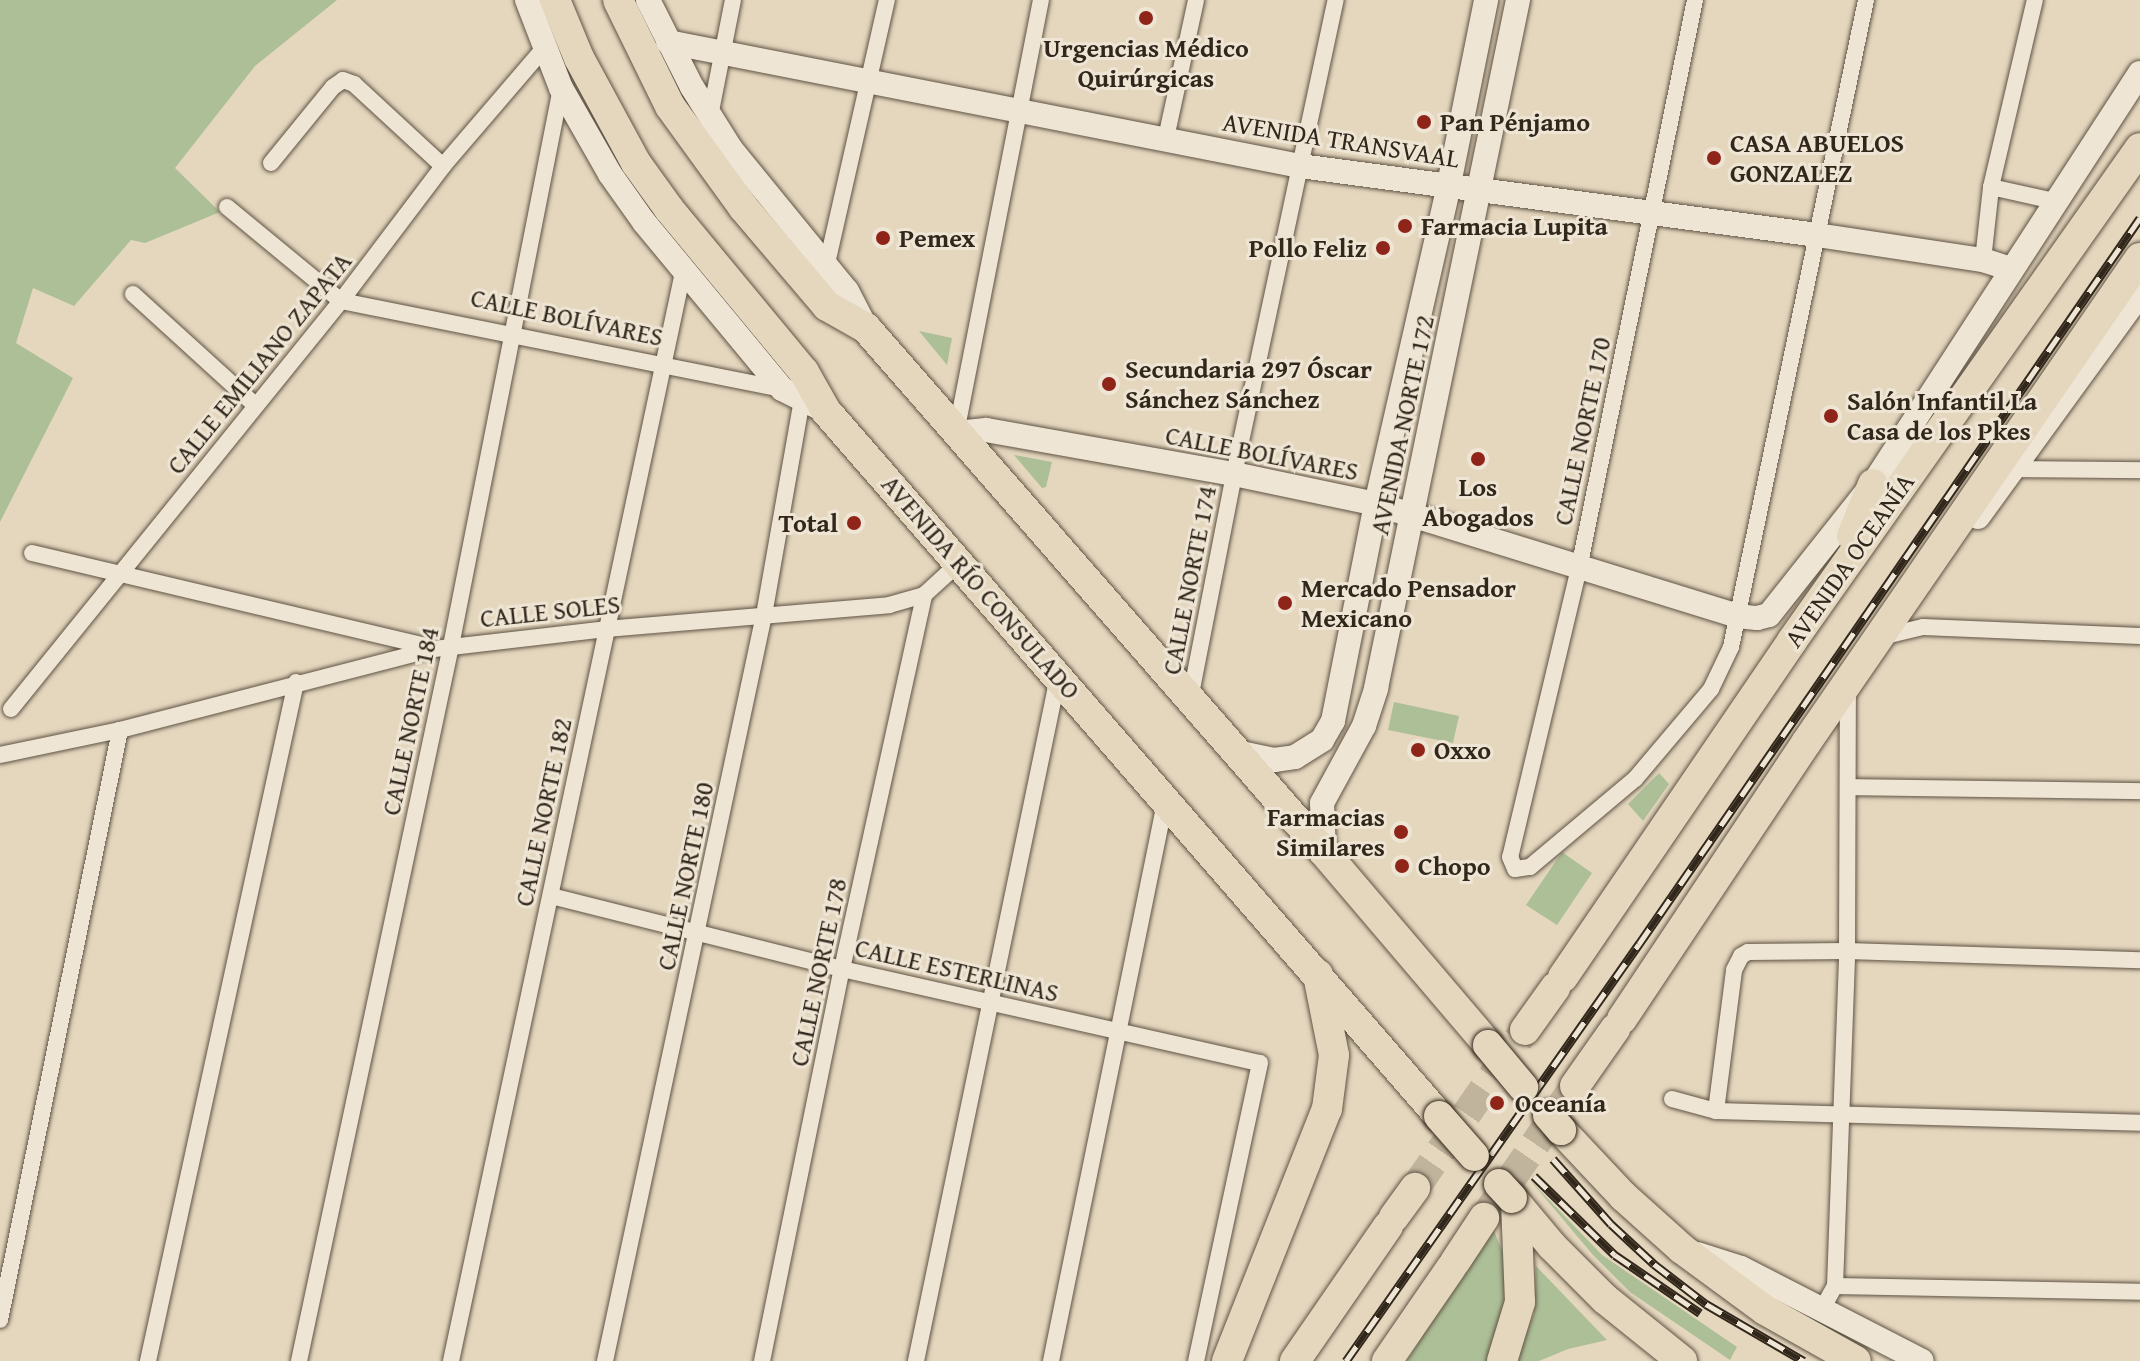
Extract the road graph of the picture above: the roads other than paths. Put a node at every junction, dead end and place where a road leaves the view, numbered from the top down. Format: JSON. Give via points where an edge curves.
{"nodes":[{"id":1,"x":527,"y":0,"type":"edge"},
{"id":2,"x":555,"y":0,"type":"edge"},
{"id":3,"x":618,"y":0,"type":"edge"},
{"id":4,"x":648,"y":0,"type":"edge"},
{"id":5,"x":733,"y":0,"type":"edge"},
{"id":6,"x":887,"y":0,"type":"edge"},
{"id":7,"x":1041,"y":0,"type":"edge"},
{"id":8,"x":1196,"y":0,"type":"edge"},
{"id":9,"x":1336,"y":0,"type":"edge"},
{"id":10,"x":1486,"y":0,"type":"edge"},
{"id":11,"x":1518,"y":0,"type":"edge"},
{"id":12,"x":1695,"y":0,"type":"edge"},
{"id":13,"x":1866,"y":0,"type":"edge"},
{"id":14,"x":2035,"y":0,"type":"edge"},
{"id":15,"x":668,"y":42,"type":"junction"},
{"id":16,"x":544,"y":48,"type":"junction"},
{"id":17,"x":722,"y":52,"type":"junction"},
{"id":18,"x":2140,"y":73,"type":"edge"},
{"id":19,"x":869,"y":81,"type":"junction"},
{"id":20,"x":561,"y":88,"type":"junction"},
{"id":21,"x":1017,"y":111,"type":"junction"},
{"id":22,"x":710,"y":116,"type":"junction"},
{"id":23,"x":1166,"y":138,"type":"junction"},
{"id":24,"x":2140,"y":148,"type":"edge"},
{"id":25,"x":271,"y":163,"type":"dead end"},
{"id":26,"x":443,"y":166,"type":"junction"},
{"id":27,"x":1300,"y":166,"type":"junction"},
{"id":28,"x":1991,"y":187,"type":"junction"},
{"id":29,"x":1448,"y":189,"type":"junction"},
{"id":30,"x":1480,"y":190,"type":"junction"},
{"id":31,"x":2054,"y":201,"type":"junction"},
{"id":32,"x":227,"y":207,"type":"dead end"},
{"id":33,"x":1652,"y":213,"type":"junction"},
{"id":34,"x":1817,"y":235,"type":"junction"},
{"id":35,"x":2140,"y":258,"type":"edge"},
{"id":36,"x":1983,"y":260,"type":"junction"},
{"id":37,"x":826,"y":268,"type":"junction"},
{"id":38,"x":2010,"y":269,"type":"junction"},
{"id":39,"x":683,"y":272,"type":"junction"},
{"id":40,"x":133,"y":294,"type":"dead end"},
{"id":41,"x":2139,"y":295,"type":"edge"},
{"id":42,"x":341,"y":301,"type":"junction"},
{"id":43,"x":866,"y":328,"type":"junction"},
{"id":44,"x":514,"y":333,"type":"junction"},
{"id":45,"x":662,"y":365,"type":"junction"},
{"id":46,"x":804,"y":400,"type":"junction"},
{"id":47,"x":254,"y":404,"type":"junction"},
{"id":48,"x":956,"y":433,"type":"junction"},
{"id":49,"x":2015,"y":469,"type":"junction"},
{"id":50,"x":2140,"y":470,"type":"edge"},
{"id":51,"x":1234,"y":474,"type":"junction"},
{"id":52,"x":1873,"y":484,"type":"junction"},
{"id":53,"x":1376,"y":504,"type":"junction"},
{"id":54,"x":1411,"y":517,"type":"junction"},
{"id":55,"x":32,"y":553,"type":"dead end"},
{"id":56,"x":960,"y":562,"type":"junction"},
{"id":57,"x":1579,"y":568,"type":"junction"},
{"id":58,"x":123,"y":574,"type":"junction"},
{"id":59,"x":1917,"y":583,"type":"junction"},
{"id":60,"x":1831,"y":585,"type":"junction"},
{"id":61,"x":924,"y":595,"type":"junction"},
{"id":62,"x":1779,"y":607,"type":"joint"},
{"id":63,"x":764,"y":615,"type":"junction"},
{"id":64,"x":1737,"y":616,"type":"junction"},
{"id":65,"x":606,"y":629,"type":"junction"},
{"id":66,"x":2140,"y":636,"type":"edge"},
{"id":67,"x":1879,"y":637,"type":"junction"},
{"id":68,"x":442,"y":648,"type":"junction"},
{"id":69,"x":1058,"y":675,"type":"junction"},
{"id":70,"x":296,"y":682,"type":"junction"},
{"id":71,"x":1848,"y":682,"type":"junction"},
{"id":72,"x":1190,"y":699,"type":"junction"},
{"id":73,"x":11,"y":709,"type":"dead end"},
{"id":74,"x":120,"y":730,"type":"junction"},
{"id":75,"x":1236,"y":752,"type":"junction"},
{"id":76,"x":0,"y":755,"type":"edge"},
{"id":77,"x":1850,"y":787,"type":"junction"},
{"id":78,"x":2140,"y":791,"type":"edge"},
{"id":79,"x":1166,"y":798,"type":"junction"},
{"id":80,"x":1324,"y":852,"type":"junction"},
{"id":81,"x":551,"y":896,"type":"junction"},
{"id":82,"x":697,"y":932,"type":"junction"},
{"id":83,"x":1847,"y":951,"type":"junction"},
{"id":84,"x":2140,"y":960,"type":"edge"},
{"id":85,"x":842,"y":969,"type":"junction"},
{"id":86,"x":1318,"y":973,"type":"junction"},
{"id":87,"x":990,"y":1003,"type":"junction"},
{"id":88,"x":1525,"y":1030,"type":"tunnel mouth"},
{"id":89,"x":1119,"y":1031,"type":"junction"},
{"id":90,"x":1575,"y":1086,"type":"tunnel mouth"},
{"id":91,"x":1523,"y":1087,"type":"dead end"},
{"id":92,"x":1672,"y":1099,"type":"dead end"},
{"id":93,"x":1716,"y":1111,"type":"junction"},
{"id":94,"x":1840,"y":1117,"type":"junction"},
{"id":95,"x":1554,"y":1122,"type":"dead end"},
{"id":96,"x":2140,"y":1123,"type":"edge"},
{"id":97,"x":1474,"y":1156,"type":"dead end"},
{"id":98,"x":1415,"y":1188,"type":"tunnel mouth"},
{"id":99,"x":1484,"y":1218,"type":"tunnel mouth"},
{"id":100,"x":1682,"y":1249,"type":"junction"},
{"id":101,"x":1835,"y":1286,"type":"junction"},
{"id":102,"x":2140,"y":1292,"type":"edge"},
{"id":103,"x":1821,"y":1311,"type":"junction"},
{"id":104,"x":0,"y":1320,"type":"edge"},
{"id":105,"x":148,"y":1361,"type":"edge"},
{"id":106,"x":299,"y":1361,"type":"edge"},
{"id":107,"x":451,"y":1361,"type":"edge"},
{"id":108,"x":605,"y":1361,"type":"edge"},
{"id":109,"x":762,"y":1361,"type":"edge"},
{"id":110,"x":916,"y":1361,"type":"edge"},
{"id":111,"x":1051,"y":1361,"type":"edge"},
{"id":112,"x":1196,"y":1361,"type":"edge"},
{"id":113,"x":1227,"y":1361,"type":"edge"},
{"id":114,"x":1295,"y":1361,"type":"edge"},
{"id":115,"x":1387,"y":1361,"type":"edge"},
{"id":116,"x":1502,"y":1361,"type":"edge"},
{"id":117,"x":1682,"y":1361,"type":"edge"},
{"id":118,"x":1856,"y":1361,"type":"edge"},
{"id":119,"x":1922,"y":1361,"type":"edge"}],
"edges":[{"from":1,"to":16,"type":"street","name":"AVENIDA RÍO CONSULADO"},
{"from":2,"to":46,"type":"highway","via":[[579,58],[636,163],[804,372]]},
{"from":3,"to":43,"type":"highway","via":[[670,106],[743,207],[827,306]]},
{"from":4,"to":15,"type":"street"},
{"from":5,"to":17,"type":"street"},
{"from":6,"to":19,"type":"street"},
{"from":7,"to":21,"type":"street"},
{"from":8,"to":23,"type":"street"},
{"from":9,"to":27,"type":"street","name":"CALLE NORTE 174"},
{"from":10,"to":29,"type":"street","name":"AVENIDA NORTE 172"},
{"from":11,"to":30,"type":"street","name":"AVENIDA NORTE 172"},
{"from":12,"to":33,"type":"street","name":"CALLE NORTE 170"},
{"from":13,"to":34,"type":"street"},
{"from":14,"to":28,"type":"street"},
{"from":15,"to":17,"type":"street","name":"AVENIDA TRANSVAAL"},
{"from":15,"to":22,"type":"street"},
{"from":16,"to":20,"type":"street","name":"AVENIDA RÍO CONSULADO"},
{"from":16,"to":26,"type":"street","name":"CALLE EMILIANO ZAPATA"},
{"from":17,"to":19,"type":"street","name":"AVENIDA TRANSVAAL"},
{"from":17,"to":22,"type":"street"},
{"from":18,"to":31,"type":"street","name":"AVENIDA OCEANÍA"},
{"from":19,"to":21,"type":"street","name":"AVENIDA TRANSVAAL"},
{"from":19,"to":37,"type":"street"},
{"from":20,"to":39,"type":"street","name":"AVENIDA RÍO CONSULADO","via":[[610,174]]},
{"from":20,"to":44,"type":"street","name":"CALLE NORTE 184"},
{"from":21,"to":23,"type":"street","name":"AVENIDA TRANSVAAL"},
{"from":21,"to":48,"type":"street"},
{"from":22,"to":37,"type":"street","via":[[749,174]]},
{"from":23,"to":27,"type":"street","name":"AVENIDA TRANSVAAL"},
{"from":24,"to":60,"type":"highway","name":"AVENIDA OCEANÍA"},
{"from":25,"to":26,"type":"street","via":[[343,80],[354,84]]},
{"from":26,"to":42,"type":"street","name":"CALLE EMILIANO ZAPATA"},
{"from":27,"to":29,"type":"street","name":"AVENIDA TRANSVAAL"},
{"from":27,"to":51,"type":"street","name":"CALLE NORTE 174"},
{"from":28,"to":31,"type":"street"},
{"from":28,"to":36,"type":"street"},
{"from":29,"to":30,"type":"street","name":"AVENIDA TRANSVAAL"},
{"from":29,"to":53,"type":"street","name":"AVENIDA NORTE 172"},
{"from":30,"to":33,"type":"street","name":"AVENIDA TRANSVAAL"},
{"from":30,"to":54,"type":"street","name":"AVENIDA NORTE 172"},
{"from":31,"to":38,"type":"street","name":"AVENIDA OCEANÍA"},
{"from":32,"to":42,"type":"street"},
{"from":33,"to":34,"type":"street","name":"AVENIDA TRANSVAAL"},
{"from":33,"to":57,"type":"street","name":"CALLE NORTE 170"},
{"from":34,"to":36,"type":"street","name":"AVENIDA TRANSVAAL"},
{"from":34,"to":64,"type":"street"},
{"from":35,"to":59,"type":"highway"},
{"from":36,"to":38,"type":"street","name":"AVENIDA TRANSVAAL"},
{"from":37,"to":43,"type":"street","via":[[847,291]]},
{"from":38,"to":52,"type":"street","name":"AVENIDA OCEANÍA"},
{"from":39,"to":45,"type":"street","name":"CALLE NORTE 182"},
{"from":39,"to":46,"type":"street","name":"AVENIDA RÍO CONSULADO"},
{"from":40,"to":47,"type":"street"},
{"from":41,"to":49,"type":"street"},
{"from":42,"to":44,"type":"street","name":"CALLE BOLÍVARES"},
{"from":42,"to":47,"type":"street","name":"CALLE EMILIANO ZAPATA"},
{"from":43,"to":48,"type":"highway"},
{"from":44,"to":45,"type":"street","name":"CALLE BOLÍVARES"},
{"from":44,"to":68,"type":"street","name":"CALLE NORTE 184"},
{"from":45,"to":46,"type":"street","name":"CALLE BOLÍVARES"},
{"from":45,"to":65,"type":"street","name":"CALLE NORTE 182"},
{"from":46,"to":56,"type":"highway","name":"AVENIDA RÍO CONSULADO"},
{"from":46,"to":63,"type":"street","name":"CALLE NORTE 180"},
{"from":47,"to":58,"type":"street","name":"CALLE EMILIANO ZAPATA"},
{"from":48,"to":51,"type":"street","name":"CALLE BOLÍVARES","via":[[986,430]]},
{"from":48,"to":72,"type":"highway"},
{"from":49,"to":50,"type":"street"},
{"from":49,"to":59,"type":"street","via":[[1951,551]]},
{"from":51,"to":53,"type":"street","name":"CALLE BOLÍVARES"},
{"from":51,"to":72,"type":"street","name":"CALLE NORTE 174"},
{"from":52,"to":60,"type":"highway"},
{"from":52,"to":62,"type":"street","name":"AVENIDA OCEANÍA"},
{"from":53,"to":54,"type":"street","name":"CALLE BOLÍVARES"},
{"from":53,"to":75,"type":"street","name":"AVENIDA NORTE 172","via":[[1329,731],[1295,757],[1274,760]]},
{"from":54,"to":57,"type":"street","name":"CALLE BOLÍVARES"},
{"from":54,"to":80,"type":"street","name":"AVENIDA NORTE 172","via":[[1371,707],[1322,803]]},
{"from":55,"to":58,"type":"street"},
{"from":56,"to":61,"type":"street","name":"CALLE SOLES"},
{"from":56,"to":69,"type":"highway","name":"AVENIDA RÍO CONSULADO"},
{"from":57,"to":64,"type":"street","name":"CALLE BOLÍVARES"},
{"from":57,"to":64,"type":"street","name":"CALLE NORTE 170","via":[[1510,857],[1515,869],[1530,867],[1635,779],[1711,689],[1731,647]]},
{"from":58,"to":68,"type":"street"},
{"from":58,"to":73,"type":"street","name":"CALLE EMILIANO ZAPATA"},
{"from":59,"to":67,"type":"highway"},
{"from":60,"to":88,"type":"highway","name":"AVENIDA OCEANÍA"},
{"from":61,"to":63,"type":"street","name":"CALLE SOLES","via":[[889,605]]},
{"from":61,"to":85,"type":"street","name":"CALLE NORTE 178"},
{"from":62,"to":64,"type":"street","name":"CALLE BOLÍVARES","via":[[1757,618]]},
{"from":63,"to":65,"type":"street","name":"CALLE SOLES"},
{"from":63,"to":82,"type":"street","name":"CALLE NORTE 180"},
{"from":65,"to":68,"type":"street","name":"CALLE SOLES"},
{"from":65,"to":81,"type":"street","name":"CALLE NORTE 182"},
{"from":66,"to":67,"type":"street","via":[[1923,627]]},
{"from":67,"to":71,"type":"highway"},
{"from":68,"to":70,"type":"street","name":"CALLE SOLES"},
{"from":68,"to":106,"type":"street","name":"CALLE NORTE 184"},
{"from":69,"to":79,"type":"highway","name":"AVENIDA RÍO CONSULADO"},
{"from":69,"to":87,"type":"street"},
{"from":70,"to":74,"type":"street","name":"CALLE SOLES"},
{"from":70,"to":105,"type":"street"},
{"from":71,"to":77,"type":"street"},
{"from":71,"to":90,"type":"highway"},
{"from":72,"to":75,"type":"highway"},
{"from":74,"to":76,"type":"street","name":"CALLE SOLES"},
{"from":74,"to":104,"type":"street"},
{"from":75,"to":80,"type":"highway"},
{"from":77,"to":78,"type":"street"},
{"from":77,"to":83,"type":"street"},
{"from":79,"to":86,"type":"highway","name":"AVENIDA RÍO CONSULADO"},
{"from":79,"to":89,"type":"street"},
{"from":80,"to":91,"type":"highway","bridge":true},
{"from":81,"to":82,"type":"street","name":"CALLE ESTERLINAS"},
{"from":81,"to":107,"type":"street","name":"CALLE NORTE 182"},
{"from":82,"to":85,"type":"street","name":"CALLE ESTERLINAS"},
{"from":82,"to":108,"type":"street","name":"CALLE NORTE 180"},
{"from":83,"to":84,"type":"street"},
{"from":83,"to":93,"type":"street","via":[[1756,951],[1741,956],[1734,970]]},
{"from":83,"to":94,"type":"street"},
{"from":85,"to":87,"type":"street","name":"CALLE ESTERLINAS"},
{"from":85,"to":109,"type":"street","name":"CALLE NORTE 178"},
{"from":86,"to":97,"type":"highway","name":"AVENIDA RÍO CONSULADO","bridge":true},
{"from":86,"to":113,"type":"highway","via":[[1334,1055],[1332,1087]]},
{"from":87,"to":89,"type":"street","name":"CALLE ESTERLINAS"},
{"from":87,"to":110,"type":"street"},
{"from":89,"to":111,"type":"street"},
{"from":89,"to":112,"type":"street","name":"CALLE ESTERLINAS","via":[[1260,1063]]},
{"from":92,"to":93,"type":"street"},
{"from":93,"to":94,"type":"street"},
{"from":94,"to":96,"type":"street"},
{"from":94,"to":101,"type":"street"},
{"from":95,"to":100,"type":"highway"},
{"from":98,"to":114,"type":"highway"},
{"from":99,"to":115,"type":"highway"},
{"from":100,"to":103,"type":"street","via":[[1741,1268]]},
{"from":100,"to":118,"type":"highway","via":[[1765,1310]]},
{"from":101,"to":102,"type":"street"},
{"from":101,"to":103,"type":"street"},
{"from":103,"to":119,"type":"street"},
{"from":116,"to":117,"type":"highway","via":[[1520,1302],[1509,1195],[1605,1299]]}]}
